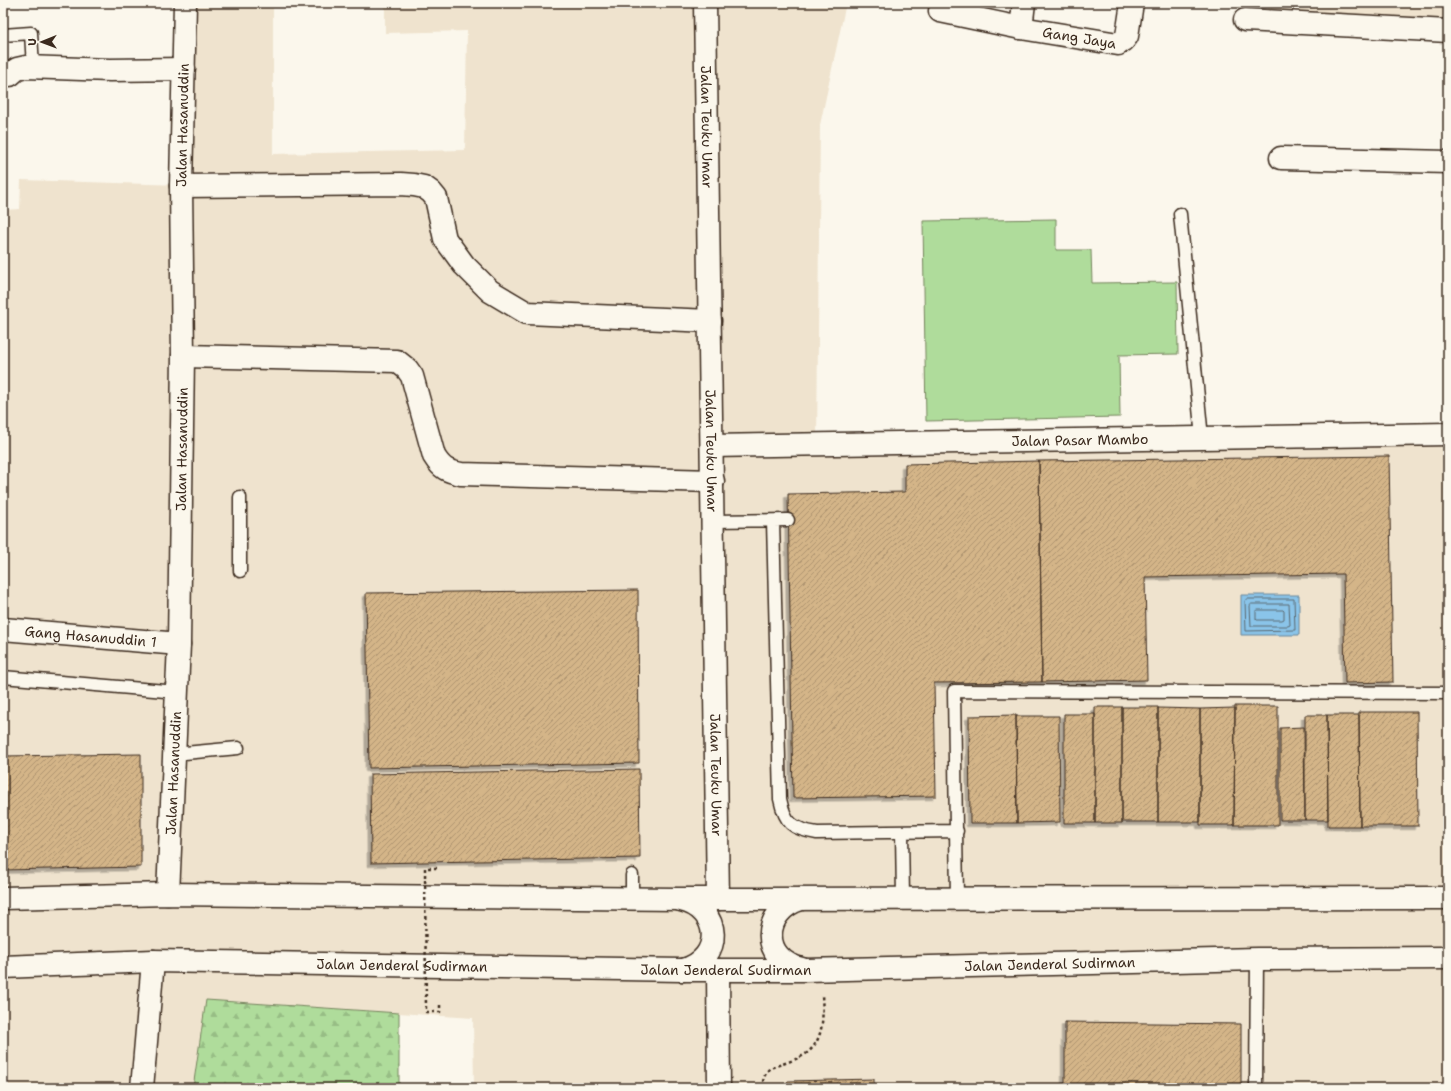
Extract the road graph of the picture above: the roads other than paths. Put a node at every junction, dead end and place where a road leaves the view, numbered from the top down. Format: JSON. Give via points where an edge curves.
{"nodes":[{"id":1,"x":185,"y":3,"type":"edge"},
{"id":2,"x":705,"y":3,"type":"edge"},
{"id":3,"x":1024,"y":3,"type":"edge"},
{"id":4,"x":1132,"y":3,"type":"edge"},
{"id":5,"x":940,"y":11,"type":"dead end"},
{"id":6,"x":1245,"y":20,"type":"dead end"},
{"id":7,"x":1021,"y":28,"type":"junction"},
{"id":8,"x":1448,"y":31,"type":"edge"},
{"id":9,"x":3,"y":35,"type":"edge"},
{"id":10,"x":33,"y":67,"type":"junction"},
{"id":11,"x":184,"y":69,"type":"junction"},
{"id":12,"x":3,"y":76,"type":"edge"},
{"id":13,"x":1281,"y":158,"type":"dead end"},
{"id":14,"x":1448,"y":162,"type":"edge"},
{"id":15,"x":181,"y":186,"type":"junction"},
{"id":16,"x":1180,"y":214,"type":"dead end"},
{"id":17,"x":710,"y":321,"type":"junction"},
{"id":18,"x":183,"y":356,"type":"junction"},
{"id":19,"x":1448,"y":434,"type":"edge"},
{"id":20,"x":1202,"y":438,"type":"junction"},
{"id":21,"x":712,"y":446,"type":"junction"},
{"id":22,"x":713,"y":482,"type":"junction"},
{"id":23,"x":240,"y":497,"type":"dead end"},
{"id":24,"x":788,"y":520,"type":"dead end"},
{"id":25,"x":713,"y":521,"type":"junction"},
{"id":26,"x":773,"y":521,"type":"junction"},
{"id":27,"x":240,"y":571,"type":"dead end"},
{"id":28,"x":3,"y":629,"type":"edge"},
{"id":29,"x":179,"y":644,"type":"junction"},
{"id":30,"x":3,"y":677,"type":"edge"},
{"id":31,"x":177,"y":692,"type":"junction"},
{"id":32,"x":1448,"y":693,"type":"edge"},
{"id":33,"x":238,"y":748,"type":"dead end"},
{"id":34,"x":174,"y":754,"type":"junction"},
{"id":35,"x":957,"y":831,"type":"junction"},
{"id":36,"x":902,"y":832,"type":"junction"},
{"id":37,"x":632,"y":875,"type":"dead end"},
{"id":38,"x":168,"y":894,"type":"junction"},
{"id":39,"x":3,"y":898,"type":"edge"},
{"id":40,"x":903,"y":898,"type":"junction"},
{"id":41,"x":957,"y":898,"type":"junction"},
{"id":42,"x":1448,"y":898,"type":"edge"},
{"id":43,"x":632,"y":899,"type":"junction"},
{"id":44,"x":718,"y":899,"type":"junction"},
{"id":45,"x":802,"y":899,"type":"junction"},
{"id":46,"x":678,"y":900,"type":"junction"},
{"id":47,"x":1448,"y":958,"type":"edge"},
{"id":48,"x":1257,"y":959,"type":"junction"},
{"id":49,"x":153,"y":961,"type":"junction"},
{"id":50,"x":3,"y":967,"type":"edge"},
{"id":51,"x":681,"y":970,"type":"junction"},
{"id":52,"x":718,"y":970,"type":"junction"},
{"id":53,"x":813,"y":970,"type":"junction"},
{"id":54,"x":142,"y":1088,"type":"edge"},
{"id":55,"x":719,"y":1088,"type":"edge"},
{"id":56,"x":1256,"y":1088,"type":"edge"}],
"edges":[{"from":1,"to":11,"type":"street","name":"Jalan Hasanuddin"},
{"from":2,"to":17,"type":"street","name":"Jalan Teuku Umar"},
{"from":3,"to":7,"type":"street"},
{"from":4,"to":7,"type":"street","name":"Gang Jaya","via":[[1126,36],[1118,44]]},
{"from":5,"to":7,"type":"street","name":"Gang Jaya"},
{"from":6,"to":8,"type":"street"},
{"from":9,"to":10,"type":"lane","via":[[32,33]]},
{"from":10,"to":11,"type":"street"},
{"from":10,"to":12,"type":"street","via":[[17,69],[10,75]]},
{"from":11,"to":15,"type":"street","name":"Jalan Hasanuddin"},
{"from":13,"to":14,"type":"street"},
{"from":15,"to":17,"type":"street","via":[[401,184],[424,187],[436,198],[445,239],[464,265],[490,291],[527,313]]},
{"from":15,"to":18,"type":"street","name":"Jalan Hasanuddin"},
{"from":16,"to":20,"type":"lane"},
{"from":17,"to":21,"type":"street","name":"Jalan Teuku Umar"},
{"from":18,"to":22,"type":"street","via":[[397,361],[412,376],[434,456],[440,466],[449,472]]},
{"from":18,"to":29,"type":"street","name":"Jalan Hasanuddin"},
{"from":19,"to":20,"type":"street","name":"Jalan Pasar Mambo"},
{"from":20,"to":21,"type":"street","name":"Jalan Pasar Mambo"},
{"from":21,"to":22,"type":"street","name":"Jalan Teuku Umar"},
{"from":22,"to":25,"type":"street","name":"Jalan Teuku Umar"},
{"from":23,"to":27,"type":"lane"},
{"from":24,"to":26,"type":"lane"},
{"from":25,"to":26,"type":"lane"},
{"from":25,"to":44,"type":"street","name":"Jalan Teuku Umar"},
{"from":26,"to":36,"type":"lane","via":[[782,807],[792,825],[806,832]]},
{"from":28,"to":29,"type":"street","name":"Gang Hasanuddin 1"},
{"from":29,"to":31,"type":"street","name":"Jalan Hasanuddin"},
{"from":30,"to":31,"type":"lane"},
{"from":31,"to":34,"type":"street","name":"Jalan Hasanuddin"},
{"from":32,"to":35,"type":"lane","via":[[954,691]]},
{"from":33,"to":34,"type":"lane"},
{"from":34,"to":38,"type":"street","name":"Jalan Hasanuddin"},
{"from":35,"to":36,"type":"lane"},
{"from":35,"to":41,"type":"lane"},
{"from":36,"to":40,"type":"lane"},
{"from":37,"to":43,"type":"lane"},
{"from":38,"to":39,"type":"street"},
{"from":38,"to":43,"type":"street"},
{"from":40,"to":41,"type":"street"},
{"from":40,"to":45,"type":"street"},
{"from":41,"to":42,"type":"street"},
{"from":43,"to":46,"type":"street"},
{"from":44,"to":45,"type":"street"},
{"from":44,"to":46,"type":"street"},
{"from":45,"to":53,"type":"street","via":[[791,902],[774,918],[771,941],[783,961],[793,968]]},
{"from":46,"to":51,"type":"street","via":[[691,902],[701,908],[712,928],[709,952],[692,968]]},
{"from":47,"to":48,"type":"street","name":"Jalan Jenderal Sudirman"},
{"from":48,"to":53,"type":"street","name":"Jalan Jenderal Sudirman"},
{"from":48,"to":56,"type":"lane"},
{"from":49,"to":50,"type":"street","name":"Jalan Jenderal Sudirman"},
{"from":49,"to":51,"type":"street","name":"Jalan Jenderal Sudirman"},
{"from":49,"to":54,"type":"street"},
{"from":51,"to":52,"type":"street","name":"Jalan Jenderal Sudirman"},
{"from":52,"to":53,"type":"street","name":"Jalan Jenderal Sudirman"},
{"from":52,"to":55,"type":"street"}]}
